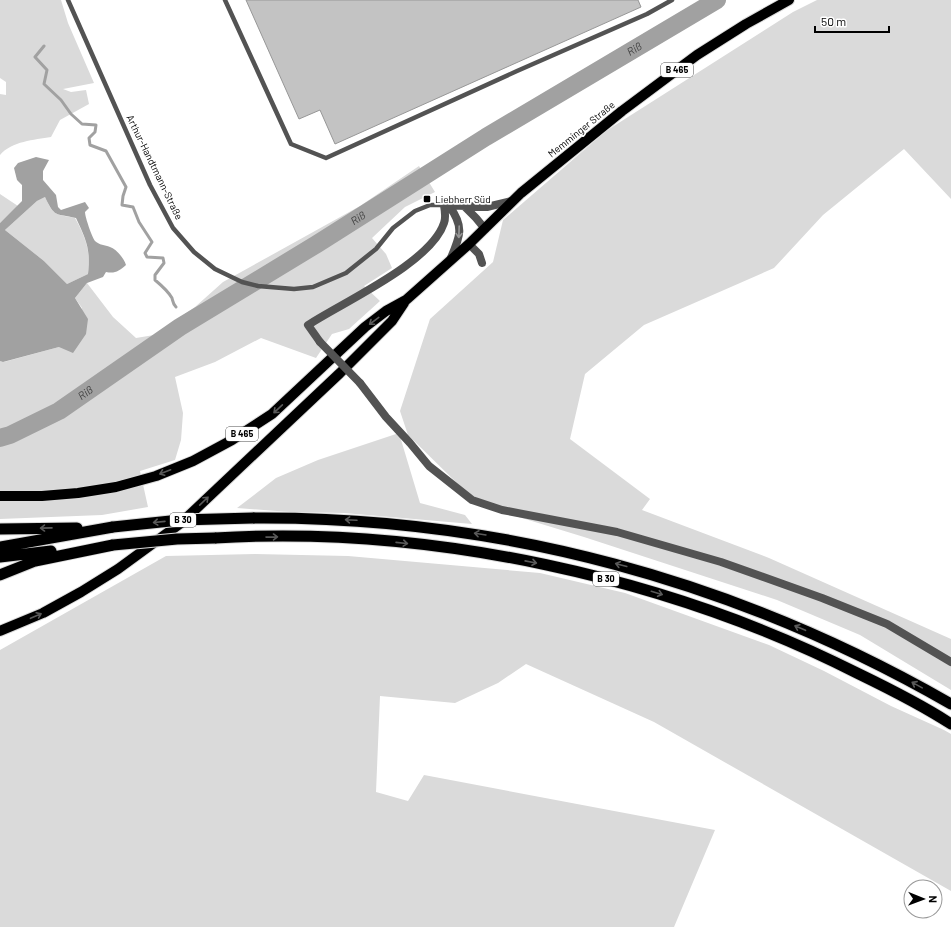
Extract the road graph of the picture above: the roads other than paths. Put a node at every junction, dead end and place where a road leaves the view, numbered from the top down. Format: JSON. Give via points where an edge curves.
{"nodes":[{"id":1,"x":68,"y":0,"type":"edge"},
{"id":2,"x":225,"y":0,"type":"edge"},
{"id":3,"x":672,"y":0,"type":"edge"},
{"id":4,"x":789,"y":0,"type":"edge"},
{"id":5,"x":513,"y":201,"type":"junction"},
{"id":6,"x":446,"y":205,"type":"junction"},
{"id":7,"x":464,"y":207,"type":"junction"},
{"id":8,"x":485,"y":229,"type":"junction"},
{"id":9,"x":469,"y":244,"type":"junction"},
{"id":10,"x":450,"y":261,"type":"junction"},
{"id":11,"x":482,"y":263,"type":"dead end"},
{"id":12,"x":406,"y":300,"type":"junction"},
{"id":13,"x":0,"y":496,"type":"edge"},
{"id":14,"x":113,"y":527,"type":"junction"},
{"id":15,"x":0,"y":529,"type":"edge"},
{"id":16,"x":113,"y":545,"type":"junction"},
{"id":17,"x":0,"y":547,"type":"edge"},
{"id":18,"x":0,"y":556,"type":"edge"},
{"id":19,"x":0,"y":575,"type":"edge"},
{"id":20,"x":0,"y":631,"type":"edge"},
{"id":21,"x":951,"y":662,"type":"edge"},
{"id":22,"x":951,"y":704,"type":"edge"},
{"id":23,"x":951,"y":724,"type":"edge"}],
"edges":[{"from":1,"to":6,"type":"lane","name":"Arthur-Handtmann-Straße","via":[[150,184],[173,228],[194,252],[215,269],[258,286],[294,289],[313,287],[346,274],[415,211],[430,205]]},
{"from":2,"to":3,"type":"lane","via":[[291,144],[326,158],[648,14]]},
{"from":4,"to":5,"type":"main road","name":"Memminger Straße","number":"B 465","via":[[697,55],[622,111]]},
{"from":5,"to":7,"type":"street","name":"Arthur-Handtmann-Straße","via":[[487,207]]},
{"from":5,"to":8,"type":"main road","name":"Memminger Straße","number":"B 465"},
{"from":6,"to":7,"type":"street","name":"Arthur-Handtmann-Straße"},
{"from":6,"to":10,"type":"street","one_way":true,"via":[[458,221],[460,231]]},
{"from":6,"to":21,"type":"street","bridge":true,"via":[[442,230],[412,261],[382,283],[308,325],[429,466],[472,500],[502,510],[617,532],[721,562],[888,624]]},
{"from":7,"to":8,"type":"street"},
{"from":8,"to":9,"type":"main road","name":"Memminger Straße","number":"B 465"},
{"from":9,"to":10,"type":"main road","name":"Memminger Straße","number":"B 465"},
{"from":9,"to":11,"type":"street","via":[[479,254]]},
{"from":10,"to":12,"type":"main road","name":"Memminger Straße","number":"B 465"},
{"from":12,"to":13,"type":"main road","number":"B 465","one_way":true,"via":[[365,327],[272,414],[193,461],[156,476],[116,487],[42,496]]},
{"from":20,"to":12,"type":"main road","number":"B 465","one_way":true,"via":[[43,613],[81,592],[182,523],[340,373],[392,321]]},
{"from":14,"to":15,"type":"highway","one_way":true},
{"from":14,"to":17,"type":"highway","number":"B 30"},
{"from":22,"to":14,"type":"highway","number":"B 30","one_way":true,"bridge":true,"via":[[884,667],[790,623],[704,591],[621,565],[521,542],[438,528],[300,518],[180,520]]},
{"from":16,"to":18,"type":"highway","number":"B 30"},
{"from":16,"to":19,"type":"highway","number":"B 30","via":[[35,561]]},
{"from":16,"to":23,"type":"highway","number":"B 30","one_way":true,"bridge":true,"via":[[215,538],[308,537],[396,542],[492,555],[548,566],[673,598],[767,632],[841,664]]}]}
